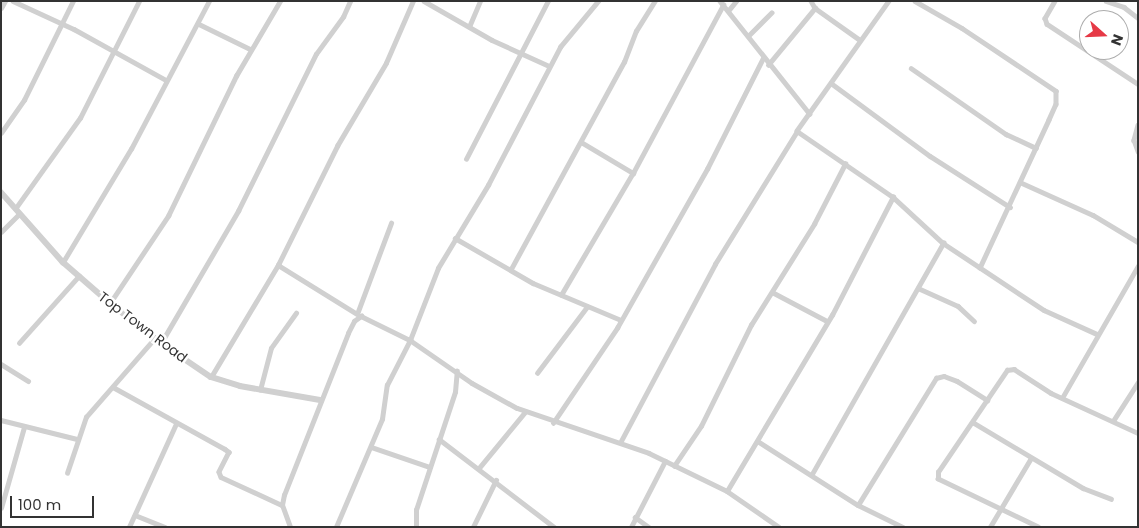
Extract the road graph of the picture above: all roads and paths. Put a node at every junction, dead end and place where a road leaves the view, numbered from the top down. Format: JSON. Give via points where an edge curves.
{"nodes":[{"id":1,"x":5,"y":1,"type":"edge"},
{"id":2,"x":13,"y":1,"type":"edge"},
{"id":3,"x":73,"y":1,"type":"edge"},
{"id":4,"x":139,"y":1,"type":"edge"},
{"id":5,"x":209,"y":1,"type":"edge"},
{"id":6,"x":280,"y":1,"type":"edge"},
{"id":7,"x":350,"y":1,"type":"edge"},
{"id":8,"x":413,"y":1,"type":"edge"},
{"id":9,"x":424,"y":1,"type":"edge"},
{"id":10,"x":480,"y":1,"type":"edge"},
{"id":11,"x":548,"y":1,"type":"edge"},
{"id":12,"x":598,"y":1,"type":"edge"},
{"id":13,"x":656,"y":1,"type":"edge"},
{"id":14,"x":736,"y":1,"type":"edge"},
{"id":15,"x":811,"y":1,"type":"edge"},
{"id":16,"x":888,"y":1,"type":"edge"},
{"id":17,"x":916,"y":1,"type":"edge"},
{"id":18,"x":1055,"y":1,"type":"edge"},
{"id":19,"x":1106,"y":1,"type":"edge"},
{"id":20,"x":1127,"y":1,"type":"edge"},
{"id":21,"x":721,"y":3,"type":"edge"},
{"id":22,"x":1124,"y":7,"type":"junction"},
{"id":23,"x":1,"y":8,"type":"edge"},
{"id":24,"x":815,"y":8,"type":"junction"},
{"id":25,"x":728,"y":10,"type":"junction"},
{"id":26,"x":771,"y":13,"type":"dead end"},
{"id":27,"x":1138,"y":18,"type":"edge"},
{"id":28,"x":61,"y":23,"type":"junction"},
{"id":29,"x":199,"y":24,"type":"junction"},
{"id":30,"x":469,"y":26,"type":"junction"},
{"id":31,"x":748,"y":36,"type":"junction"},
{"id":32,"x":860,"y":40,"type":"junction"},
{"id":33,"x":250,"y":49,"type":"junction"},
{"id":34,"x":114,"y":53,"type":"junction"},
{"id":35,"x":522,"y":53,"type":"junction"},
{"id":36,"x":763,"y":58,"type":"junction"},
{"id":37,"x":768,"y":65,"type":"junction"},
{"id":38,"x":549,"y":66,"type":"junction"},
{"id":39,"x":911,"y":68,"type":"dead end"},
{"id":40,"x":166,"y":80,"type":"junction"},
{"id":41,"x":831,"y":83,"type":"junction"},
{"id":42,"x":1138,"y":84,"type":"edge"},
{"id":43,"x":810,"y":114,"type":"junction"},
{"id":44,"x":1138,"y":125,"type":"edge"},
{"id":45,"x":797,"y":131,"type":"junction"},
{"id":46,"x":1,"y":132,"type":"edge"},
{"id":47,"x":581,"y":142,"type":"junction"},
{"id":48,"x":1036,"y":148,"type":"junction"},
{"id":49,"x":1138,"y":151,"type":"edge"},
{"id":50,"x":466,"y":159,"type":"dead end"},
{"id":51,"x":845,"y":164,"type":"junction"},
{"id":52,"x":633,"y":173,"type":"junction"},
{"id":53,"x":1022,"y":183,"type":"junction"},
{"id":54,"x":1,"y":192,"type":"edge"},
{"id":55,"x":893,"y":197,"type":"junction"},
{"id":56,"x":1010,"y":207,"type":"junction"},
{"id":57,"x":17,"y":212,"type":"junction"},
{"id":58,"x":392,"y":223,"type":"dead end"},
{"id":59,"x":1,"y":232,"type":"edge"},
{"id":60,"x":455,"y":238,"type":"junction"},
{"id":61,"x":1138,"y":242,"type":"edge"},
{"id":62,"x":943,"y":243,"type":"junction"},
{"id":63,"x":63,"y":262,"type":"junction"},
{"id":64,"x":278,"y":265,"type":"junction"},
{"id":65,"x":1138,"y":266,"type":"edge"},
{"id":66,"x":980,"y":268,"type":"junction"},
{"id":67,"x":511,"y":269,"type":"junction"},
{"id":68,"x":79,"y":276,"type":"junction"},
{"id":69,"x":918,"y":288,"type":"junction"},
{"id":70,"x":774,"y":293,"type":"junction"},
{"id":71,"x":561,"y":295,"type":"junction"},
{"id":72,"x":110,"y":303,"type":"junction"},
{"id":73,"x":587,"y":307,"type":"junction"},
{"id":74,"x":296,"y":313,"type":"dead end"},
{"id":75,"x":359,"y":315,"type":"junction"},
{"id":76,"x":621,"y":320,"type":"junction"},
{"id":77,"x":827,"y":321,"type":"junction"},
{"id":78,"x":974,"y":321,"type":"dead end"},
{"id":79,"x":1097,"y":334,"type":"junction"},
{"id":80,"x":154,"y":338,"type":"junction"},
{"id":81,"x":410,"y":340,"type":"junction"},
{"id":82,"x":19,"y":342,"type":"dead end"},
{"id":83,"x":160,"y":343,"type":"junction"},
{"id":84,"x":1,"y":364,"type":"edge"},
{"id":85,"x":457,"y":371,"type":"junction"},
{"id":86,"x":537,"y":373,"type":"dead end"},
{"id":87,"x":211,"y":377,"type":"junction"},
{"id":88,"x":28,"y":381,"type":"dead end"},
{"id":89,"x":1138,"y":382,"type":"edge"},
{"id":90,"x":114,"y":387,"type":"junction"},
{"id":91,"x":260,"y":390,"type":"junction"},
{"id":92,"x":1062,"y":398,"type":"junction"},
{"id":93,"x":320,"y":400,"type":"junction"},
{"id":94,"x":988,"y":400,"type":"junction"},
{"id":95,"x":525,"y":412,"type":"junction"},
{"id":96,"x":1,"y":420,"type":"edge"},
{"id":97,"x":1113,"y":421,"type":"junction"},
{"id":98,"x":553,"y":423,"type":"junction"},
{"id":99,"x":974,"y":423,"type":"junction"},
{"id":100,"x":176,"y":424,"type":"junction"},
{"id":101,"x":24,"y":427,"type":"junction"},
{"id":102,"x":1138,"y":433,"type":"edge"},
{"id":103,"x":76,"y":439,"type":"junction"},
{"id":104,"x":439,"y":439,"type":"junction"},
{"id":105,"x":621,"y":441,"type":"junction"},
{"id":106,"x":759,"y":442,"type":"junction"},
{"id":107,"x":371,"y":447,"type":"junction"},
{"id":108,"x":1031,"y":458,"type":"junction"},
{"id":109,"x":665,"y":461,"type":"junction"},
{"id":110,"x":430,"y":466,"type":"junction"},
{"id":111,"x":674,"y":466,"type":"junction"},
{"id":112,"x":479,"y":468,"type":"junction"},
{"id":113,"x":67,"y":473,"type":"dead end"},
{"id":114,"x":812,"y":474,"type":"junction"},
{"id":115,"x":496,"y":480,"type":"junction"},
{"id":116,"x":727,"y":491,"type":"junction"},
{"id":117,"x":1111,"y":499,"type":"dead end"},
{"id":118,"x":282,"y":505,"type":"junction"},
{"id":119,"x":858,"y":505,"type":"junction"},
{"id":120,"x":1,"y":508,"type":"edge"},
{"id":121,"x":1001,"y":510,"type":"junction"},
{"id":122,"x":135,"y":515,"type":"junction"},
{"id":123,"x":635,"y":517,"type":"junction"},
{"id":124,"x":547,"y":525,"type":"edge"},
{"id":125,"x":129,"y":527,"type":"edge"},
{"id":126,"x":165,"y":527,"type":"edge"},
{"id":127,"x":290,"y":527,"type":"edge"},
{"id":128,"x":336,"y":527,"type":"edge"},
{"id":129,"x":416,"y":527,"type":"edge"},
{"id":130,"x":473,"y":527,"type":"edge"},
{"id":131,"x":554,"y":527,"type":"edge"},
{"id":132,"x":631,"y":527,"type":"edge"},
{"id":133,"x":649,"y":527,"type":"edge"},
{"id":134,"x":779,"y":527,"type":"edge"},
{"id":135,"x":903,"y":527,"type":"edge"},
{"id":136,"x":990,"y":527,"type":"edge"},
{"id":137,"x":1038,"y":527,"type":"edge"}],
"edges":[{"from":1,"to":23,"type":"street"},
{"from":2,"to":28,"type":"street"},
{"from":3,"to":28,"type":"street"},
{"from":4,"to":34,"type":"street"},
{"from":5,"to":29,"type":"street"},
{"from":6,"to":33,"type":"street"},
{"from":7,"to":83,"type":"street","via":[[343,17],[316,54],[238,211]]},
{"from":8,"to":64,"type":"street","via":[[386,63],[337,146]]},
{"from":9,"to":30,"type":"street"},
{"from":10,"to":30,"type":"street"},
{"from":11,"to":35,"type":"street"},
{"from":12,"to":38,"type":"street","via":[[570,32]]},
{"from":13,"to":47,"type":"street","via":[[636,31],[624,62]]},
{"from":14,"to":25,"type":"street"},
{"from":15,"to":24,"type":"street"},
{"from":16,"to":32,"type":"street"},
{"from":17,"to":48,"type":"street","via":[[1056,91],[1056,104]]},
{"from":18,"to":42,"type":"street","via":[[1044,21]]},
{"from":19,"to":22,"type":"street"},
{"from":20,"to":22,"type":"street"},
{"from":21,"to":25,"type":"street"},
{"from":21,"to":52,"type":"street"},
{"from":22,"to":27,"type":"street"},
{"from":24,"to":32,"type":"street"},
{"from":24,"to":37,"type":"street"},
{"from":25,"to":31,"type":"street"},
{"from":26,"to":31,"type":"street"},
{"from":28,"to":34,"type":"street"},
{"from":28,"to":46,"type":"street","via":[[24,100]]},
{"from":29,"to":33,"type":"street"},
{"from":29,"to":40,"type":"street"},
{"from":30,"to":35,"type":"street"},
{"from":31,"to":36,"type":"street"},
{"from":32,"to":41,"type":"street"},
{"from":33,"to":72,"type":"street","via":[[168,216]]},
{"from":34,"to":40,"type":"street"},
{"from":34,"to":57,"type":"street","via":[[70,134]]},
{"from":35,"to":38,"type":"street"},
{"from":35,"to":50,"type":"street"},
{"from":36,"to":37,"type":"street"},
{"from":36,"to":76,"type":"street","via":[[707,169]]},
{"from":37,"to":43,"type":"street"},
{"from":38,"to":60,"type":"street","via":[[492,177]]},
{"from":39,"to":48,"type":"street","via":[[1006,134]]},
{"from":40,"to":63,"type":"street","via":[[131,149]]},
{"from":41,"to":43,"type":"street"},
{"from":41,"to":56,"type":"street","via":[[930,156]]},
{"from":43,"to":45,"type":"street"},
{"from":44,"to":49,"type":"street","via":[[1134,140]]},
{"from":45,"to":51,"type":"street"},
{"from":45,"to":105,"type":"street","via":[[715,264]]},
{"from":47,"to":52,"type":"street"},
{"from":47,"to":67,"type":"street"},
{"from":48,"to":53,"type":"street"},
{"from":51,"to":55,"type":"street"},
{"from":51,"to":70,"type":"street"},
{"from":52,"to":71,"type":"street"},
{"from":53,"to":56,"type":"street"},
{"from":53,"to":61,"type":"street","via":[[1093,215]]},
{"from":54,"to":57,"type":"street","name":"Top Town Road"},
{"from":55,"to":62,"type":"street"},
{"from":55,"to":77,"type":"street"},
{"from":56,"to":66,"type":"street"},
{"from":57,"to":59,"type":"street"},
{"from":57,"to":63,"type":"street","name":"Top Town Road"},
{"from":58,"to":75,"type":"street"},
{"from":60,"to":67,"type":"street"},
{"from":60,"to":81,"type":"street","via":[[438,268]]},
{"from":62,"to":66,"type":"street"},
{"from":62,"to":69,"type":"street"},
{"from":63,"to":68,"type":"street","name":"Top Town Road"},
{"from":64,"to":75,"type":"street"},
{"from":64,"to":87,"type":"street"},
{"from":65,"to":79,"type":"street"},
{"from":66,"to":79,"type":"street","via":[[1044,310]]},
{"from":67,"to":71,"type":"street"},
{"from":68,"to":72,"type":"street","name":"Top Town Road"},
{"from":68,"to":82,"type":"street"},
{"from":69,"to":78,"type":"street","via":[[958,306]]},
{"from":69,"to":114,"type":"street"},
{"from":70,"to":77,"type":"street"},
{"from":70,"to":111,"type":"street","via":[[748,332],[701,426]]},
{"from":71,"to":73,"type":"street"},
{"from":72,"to":80,"type":"street","name":"Top Town Road"},
{"from":73,"to":76,"type":"street"},
{"from":73,"to":86,"type":"street"},
{"from":74,"to":91,"type":"street","via":[[271,348]]},
{"from":75,"to":81,"type":"street"},
{"from":75,"to":93,"type":"street"},
{"from":76,"to":98,"type":"street"},
{"from":77,"to":106,"type":"street"},
{"from":79,"to":92,"type":"street"},
{"from":80,"to":83,"type":"street","name":"Top Town Road"},
{"from":80,"to":90,"type":"street"},
{"from":81,"to":85,"type":"street"},
{"from":81,"to":107,"type":"street","via":[[387,385],[384,411]]},
{"from":83,"to":87,"type":"street","name":"Top Town Road"},
{"from":84,"to":88,"type":"street"},
{"from":85,"to":95,"type":"street"},
{"from":85,"to":104,"type":"street","via":[[455,392]]},
{"from":87,"to":91,"type":"street","name":"Top Town Road"},
{"from":89,"to":97,"type":"street"},
{"from":90,"to":100,"type":"street"},
{"from":90,"to":103,"type":"street","via":[[91,409]]},
{"from":91,"to":93,"type":"street","name":"Top Town Road"},
{"from":92,"to":94,"type":"street","via":[[1014,369],[1007,370]]},
{"from":92,"to":97,"type":"street"},
{"from":93,"to":118,"type":"street"},
{"from":94,"to":99,"type":"street"},
{"from":94,"to":119,"type":"street","via":[[957,381],[944,376],[936,378]]},
{"from":95,"to":98,"type":"street"},
{"from":95,"to":112,"type":"street"},
{"from":96,"to":101,"type":"street"},
{"from":97,"to":102,"type":"street"},
{"from":98,"to":105,"type":"street"},
{"from":99,"to":108,"type":"street"},
{"from":99,"to":121,"type":"street","via":[[938,472],[938,479]]},
{"from":100,"to":118,"type":"street","via":[[228,452],[219,472],[222,477]]},
{"from":100,"to":122,"type":"street"},
{"from":101,"to":103,"type":"street"},
{"from":101,"to":120,"type":"street"},
{"from":103,"to":113,"type":"street"},
{"from":104,"to":110,"type":"street"},
{"from":104,"to":112,"type":"street"},
{"from":105,"to":109,"type":"street"},
{"from":106,"to":114,"type":"street"},
{"from":106,"to":116,"type":"street"},
{"from":107,"to":110,"type":"street"},
{"from":107,"to":128,"type":"street"},
{"from":108,"to":117,"type":"street","via":[[1083,488]]},
{"from":108,"to":121,"type":"street"},
{"from":109,"to":111,"type":"street"},
{"from":109,"to":123,"type":"street"},
{"from":110,"to":129,"type":"street","via":[[416,510]]},
{"from":111,"to":116,"type":"street"},
{"from":112,"to":115,"type":"street"},
{"from":114,"to":119,"type":"street"},
{"from":115,"to":124,"type":"street"},
{"from":115,"to":130,"type":"street"},
{"from":116,"to":134,"type":"street"},
{"from":118,"to":127,"type":"street"},
{"from":119,"to":135,"type":"street"},
{"from":121,"to":136,"type":"street"},
{"from":121,"to":137,"type":"street"},
{"from":122,"to":125,"type":"street"},
{"from":122,"to":126,"type":"street"},
{"from":123,"to":132,"type":"street"},
{"from":123,"to":133,"type":"street"},
{"from":124,"to":131,"type":"street"}]}
